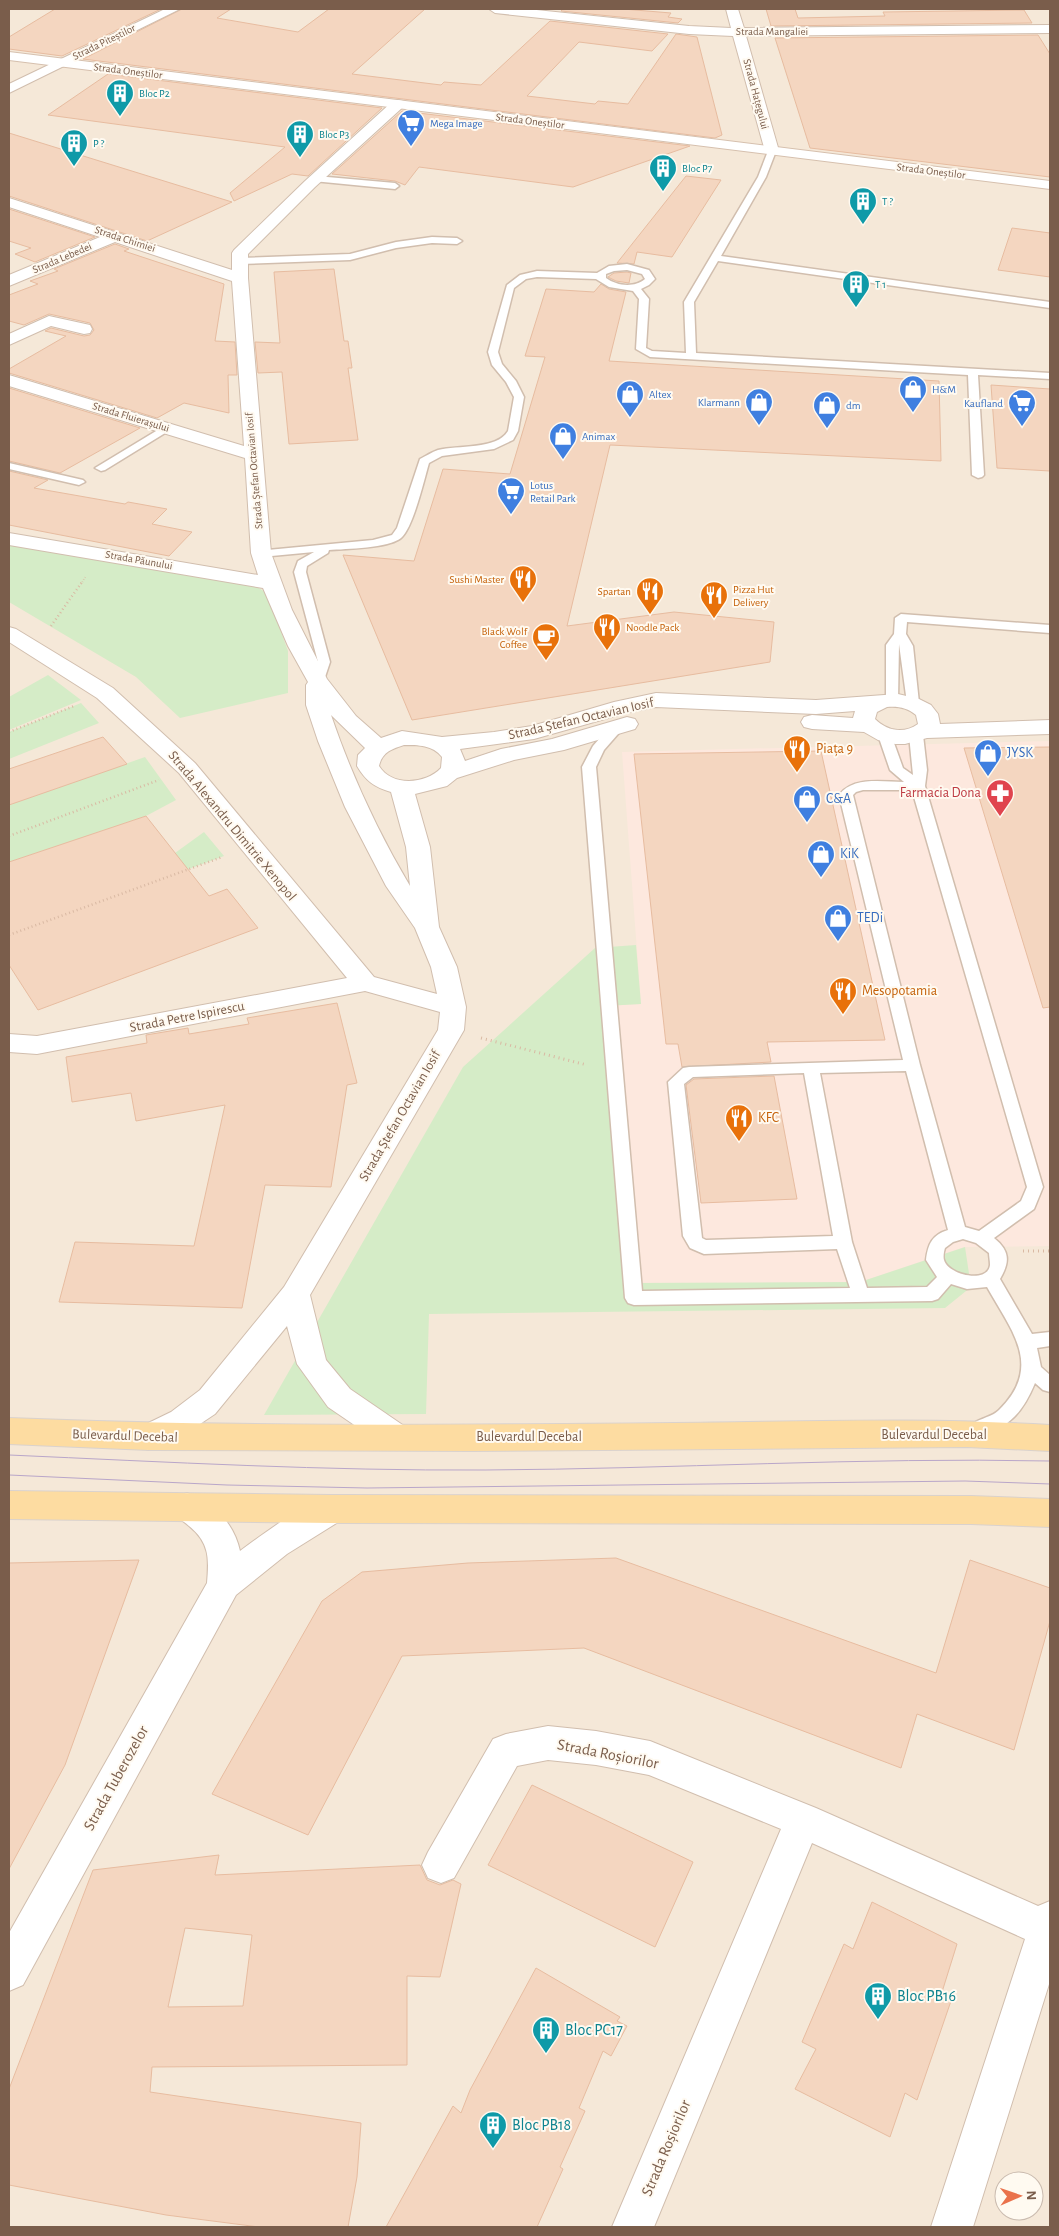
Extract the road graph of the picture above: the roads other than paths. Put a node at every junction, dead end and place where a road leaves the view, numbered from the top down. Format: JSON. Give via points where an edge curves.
{"nodes":[{"id":1,"x":174,"y":9,"type":"edge"},
{"id":2,"x":494,"y":9,"type":"edge"},
{"id":3,"x":732,"y":9,"type":"edge"},
{"id":4,"x":1043,"y":17,"type":"dead end"},
{"id":5,"x":1050,"y":29,"type":"edge"},
{"id":6,"x":739,"y":32,"type":"junction"},
{"id":7,"x":9,"y":56,"type":"edge"},
{"id":8,"x":61,"y":63,"type":"junction"},
{"id":9,"x":9,"y":89,"type":"edge"},
{"id":10,"x":398,"y":104,"type":"junction"},
{"id":11,"x":772,"y":151,"type":"junction"},
{"id":12,"x":316,"y":179,"type":"junction"},
{"id":13,"x":1050,"y":185,"type":"edge"},
{"id":14,"x":395,"y":186,"type":"dead end"},
{"id":15,"x":9,"y":202,"type":"edge"},
{"id":16,"x":116,"y":236,"type":"junction"},
{"id":17,"x":456,"y":241,"type":"dead end"},
{"id":18,"x":715,"y":258,"type":"junction"},
{"id":19,"x":240,"y":270,"type":"junction"},
{"id":20,"x":601,"y":276,"type":"junction"},
{"id":21,"x":9,"y":281,"type":"edge"},
{"id":22,"x":636,"y":287,"type":"junction"},
{"id":23,"x":1050,"y":305,"type":"edge"},
{"id":24,"x":84,"y":329,"type":"dead end"},
{"id":25,"x":9,"y":340,"type":"edge"},
{"id":26,"x":691,"y":356,"type":"junction"},
{"id":27,"x":973,"y":373,"type":"junction"},
{"id":28,"x":1050,"y":376,"type":"edge"},
{"id":29,"x":10,"y":381,"type":"edge"},
{"id":30,"x":166,"y":428,"type":"junction"},
{"id":31,"x":253,"y":455,"type":"junction"},
{"id":32,"x":9,"y":466,"type":"edge"},
{"id":33,"x":101,"y":468,"type":"dead end"},
{"id":34,"x":978,"y":475,"type":"dead end"},
{"id":35,"x":80,"y":482,"type":"dead end"},
{"id":36,"x":9,"y":538,"type":"edge"},
{"id":37,"x":336,"y":546,"type":"junction"},
{"id":38,"x":261,"y":553,"type":"junction"},
{"id":39,"x":269,"y":582,"type":"junction"},
{"id":40,"x":1050,"y":629,"type":"edge"},
{"id":41,"x":9,"y":633,"type":"edge"},
{"id":42,"x":900,"y":634,"type":"junction"},
{"id":43,"x":317,"y":683,"type":"junction"},
{"id":44,"x":900,"y":704,"type":"junction"},
{"id":45,"x":618,"y":726,"type":"junction"},
{"id":46,"x":1006,"y":727,"type":"junction"},
{"id":47,"x":1050,"y":727,"type":"edge"},
{"id":48,"x":876,"y":730,"type":"junction"},
{"id":49,"x":920,"y":733,"type":"junction"},
{"id":50,"x":402,"y":738,"type":"junction"},
{"id":51,"x":440,"y":744,"type":"junction"},
{"id":52,"x":378,"y":747,"type":"junction"},
{"id":53,"x":441,"y":779,"type":"junction"},
{"id":54,"x":918,"y":786,"type":"junction"},
{"id":55,"x":402,"y":788,"type":"junction"},
{"id":56,"x":418,"y":847,"type":"junction"},
{"id":57,"x":427,"y":927,"type":"junction"},
{"id":58,"x":365,"y":983,"type":"junction"},
{"id":59,"x":452,"y":1018,"type":"junction"},
{"id":60,"x":9,"y":1043,"type":"edge"},
{"id":61,"x":912,"y":1065,"type":"junction"},
{"id":62,"x":812,"y":1068,"type":"junction"},
{"id":63,"x":958,"y":1234,"type":"junction"},
{"id":64,"x":982,"y":1238,"type":"junction"},
{"id":65,"x":843,"y":1242,"type":"junction"},
{"id":66,"x":948,"y":1276,"type":"junction"},
{"id":67,"x":991,"y":1278,"type":"junction"},
{"id":68,"x":295,"y":1295,"type":"junction"},
{"id":69,"x":861,"y":1296,"type":"junction"},
{"id":70,"x":1050,"y":1339,"type":"edge"},
{"id":71,"x":1027,"y":1342,"type":"junction"},
{"id":72,"x":1032,"y":1370,"type":"junction"},
{"id":73,"x":1050,"y":1385,"type":"edge"},
{"id":74,"x":9,"y":1431,"type":"edge"},
{"id":75,"x":967,"y":1434,"type":"junction"},
{"id":76,"x":396,"y":1437,"type":"junction"},
{"id":77,"x":149,"y":1438,"type":"junction"},
{"id":78,"x":1050,"y":1438,"type":"edge"},
{"id":79,"x":9,"y":1505,"type":"edge"},
{"id":80,"x":187,"y":1507,"type":"junction"},
{"id":81,"x":331,"y":1509,"type":"junction"},
{"id":82,"x":1050,"y":1513,"type":"edge"},
{"id":83,"x":224,"y":1585,"type":"junction"},
{"id":84,"x":803,"y":1820,"type":"junction"},
{"id":85,"x":441,"y":1865,"type":"dead end"},
{"id":86,"x":1049,"y":1927,"type":"edge"},
{"id":87,"x":9,"y":1971,"type":"edge"},
{"id":88,"x":633,"y":2227,"type":"edge"},
{"id":89,"x":952,"y":2227,"type":"edge"}],
"edges":[{"from":1,"to":8,"type":"street","name":"Strada Piteștilor"},
{"from":2,"to":6,"type":"street","name":"Strada Mangaliei","via":[[689,30]]},
{"from":3,"to":6,"type":"street","name":"Strada Hațegului"},
{"from":4,"to":5,"type":"street"},
{"from":5,"to":6,"type":"street","name":"Strada Mangaliei"},
{"from":6,"to":11,"type":"street","name":"Strada Hațegului"},
{"from":7,"to":8,"type":"street","name":"Strada Oneștilor"},
{"from":8,"to":9,"type":"street","name":"Strada Piteștilor"},
{"from":8,"to":10,"type":"street","name":"Strada Oneștilor"},
{"from":10,"to":11,"type":"street","name":"Strada Oneștilor"},
{"from":10,"to":12,"type":"street"},
{"from":11,"to":13,"type":"street","name":"Strada Oneștilor"},
{"from":11,"to":18,"type":"lane","via":[[762,177]]},
{"from":12,"to":14,"type":"lane"},
{"from":12,"to":19,"type":"street","via":[[240,253]]},
{"from":15,"to":16,"type":"street","name":"Strada Chimiei"},
{"from":16,"to":19,"type":"street","name":"Strada Chimiei"},
{"from":16,"to":21,"type":"street","name":"Strada Lebedei"},
{"from":17,"to":19,"type":"lane","via":[[432,240],[350,257]]},
{"from":18,"to":23,"type":"lane"},
{"from":18,"to":26,"type":"lane","via":[[689,302]]},
{"from":19,"to":31,"type":"street","name":"Strada Ștefan Octavian Iosif"},
{"from":20,"to":22,"type":"lane","via":[[605,283],[611,285]]},
{"from":20,"to":22,"type":"lane","via":[[612,268],[627,267],[650,275],[648,282]]},
{"from":20,"to":37,"type":"lane","via":[[537,274],[523,277],[510,287],[493,352],[497,365],[519,397],[509,438],[490,447],[439,452],[431,456],[424,461],[403,529],[396,537],[374,543]]},
{"from":22,"to":26,"type":"lane","via":[[644,299],[641,349],[650,354]]},
{"from":24,"to":25,"type":"street","via":[[50,321]]},
{"from":26,"to":27,"type":"lane"},
{"from":27,"to":28,"type":"lane"},
{"from":27,"to":34,"type":"lane"},
{"from":29,"to":30,"type":"street","name":"Strada Fluierașului"},
{"from":30,"to":31,"type":"street","name":"Strada Fluierașului"},
{"from":30,"to":33,"type":"lane"},
{"from":31,"to":38,"type":"street","name":"Strada Ștefan Octavian Iosif"},
{"from":32,"to":35,"type":"lane"},
{"from":36,"to":39,"type":"street","name":"Strada Păunului"},
{"from":37,"to":38,"type":"lane"},
{"from":37,"to":43,"type":"lane","via":[[310,558],[302,564],[300,572],[324,662]]},
{"from":38,"to":39,"type":"street","name":"Strada Ștefan Octavian Iosif"},
{"from":39,"to":43,"type":"street","name":"Strada Ștefan Octavian Iosif"},
{"from":40,"to":42,"type":"lane","via":[[901,618]]},
{"from":41,"to":58,"type":"street","name":"Strada Alexandru Dimitrie Xenopol","via":[[105,693],[187,768]]},
{"from":42,"to":44,"type":"lane","via":[[907,646]]},
{"from":42,"to":44,"type":"lane","via":[[892,646]]},
{"from":43,"to":50,"type":"street","name":"Strada Ștefan Octavian Iosif","via":[[373,726]]},
{"from":43,"to":52,"type":"street","name":"Strada Ștefan Octavian Iosif","via":[[345,719]]},
{"from":43,"to":57,"type":"street","name":"Strada Ștefan Octavian Iosif","via":[[317,705],[357,807],[398,886]]},
{"from":44,"to":46,"type":"street","name":"Strada Ștefan Octavian Iosif"},
{"from":44,"to":48,"type":"street","via":[[867,708],[864,720]]},
{"from":44,"to":49,"type":"street","via":[[930,720],[929,726]]},
{"from":44,"to":51,"type":"street","name":"Strada Ștefan Octavian Iosif","via":[[816,707],[656,700],[622,706],[534,732]]},
{"from":45,"to":48,"type":"street","name":"Strada Ștefan Octavian Iosif","via":[[650,719],[698,718],[816,722]]},
{"from":45,"to":53,"type":"street","name":"Strada Ștefan Octavian Iosif","via":[[556,745],[509,754]]},
{"from":45,"to":69,"type":"lane","via":[[598,749],[590,767],[634,1298]]},
{"from":46,"to":47,"type":"street","name":"Strada Ștefan Octavian Iosif"},
{"from":46,"to":49,"type":"street","name":"Strada Ștefan Octavian Iosif"},
{"from":48,"to":49,"type":"street","name":"Strada Ștefan Octavian Iosif","via":[[896,737]]},
{"from":48,"to":54,"type":"lane","via":[[897,770]]},
{"from":49,"to":54,"type":"lane"},
{"from":50,"to":51,"type":"street","name":"Strada Ștefan Octavian Iosif"},
{"from":50,"to":52,"type":"street","name":"Strada Ștefan Octavian Iosif"},
{"from":51,"to":53,"type":"street","name":"Strada Ștefan Octavian Iosif","via":[[453,757],[454,765]]},
{"from":52,"to":55,"type":"street","name":"Strada Ștefan Octavian Iosif","via":[[367,763],[369,772],[382,782]]},
{"from":53,"to":55,"type":"street","name":"Strada Ștefan Octavian Iosif"},
{"from":53,"to":56,"type":"street","name":"Strada Ștefan Octavian Iosif"},
{"from":54,"to":61,"type":"lane","via":[[863,786],[851,788],[846,795]]},
{"from":54,"to":64,"type":"lane","via":[[1034,1188],[1028,1205]]},
{"from":55,"to":56,"type":"street","name":"Strada Ștefan Octavian Iosif"},
{"from":56,"to":57,"type":"street","name":"Strada Ștefan Octavian Iosif"},
{"from":57,"to":59,"type":"street","name":"Strada Ștefan Octavian Iosif","via":[[444,967]]},
{"from":58,"to":59,"type":"street"},
{"from":58,"to":60,"type":"street","name":"Strada Petre Ispirescu","via":[[37,1045]]},
{"from":59,"to":68,"type":"street","name":"Strada Ștefan Octavian Iosif"},
{"from":61,"to":62,"type":"lane"},
{"from":61,"to":63,"type":"lane"},
{"from":62,"to":65,"type":"lane"},
{"from":62,"to":65,"type":"lane","via":[[689,1072],[676,1082],[692,1236],[704,1247]]},
{"from":63,"to":64,"type":"lane"},
{"from":63,"to":66,"type":"lane","via":[[944,1238],[934,1252],[940,1269]]},
{"from":64,"to":67,"type":"lane","via":[[997,1250],[1000,1258],[1000,1266]]},
{"from":65,"to":69,"type":"lane"},
{"from":66,"to":67,"type":"lane","via":[[970,1283]]},
{"from":66,"to":69,"type":"lane","via":[[932,1294]]},
{"from":67,"to":71,"type":"lane"},
{"from":68,"to":76,"type":"street","via":[[312,1364],[339,1398]]},
{"from":68,"to":77,"type":"street","name":"Strada Ștefan Octavian Iosif","via":[[211,1399],[177,1426]]},
{"from":70,"to":71,"type":"lane"},
{"from":71,"to":72,"type":"lane"},
{"from":72,"to":73,"type":"lane"},
{"from":72,"to":75,"type":"lane","via":[[1019,1400],[1004,1417]]},
{"from":74,"to":77,"type":"main road","name":"Bulevardul Decebal"},
{"from":75,"to":76,"type":"main road","name":"Bulevardul Decebal"},
{"from":75,"to":78,"type":"main road","name":"Bulevardul Decebal"},
{"from":76,"to":77,"type":"main road","name":"Bulevardul Decebal"},
{"from":79,"to":80,"type":"main road"},
{"from":80,"to":81,"type":"main road"},
{"from":80,"to":83,"type":"street","name":"Strada Tuberozelor","via":[[204,1517],[223,1546],[226,1560]]},
{"from":81,"to":82,"type":"main road","via":[[971,1510]]},
{"from":81,"to":83,"type":"street","name":"Strada Tuberozelor","via":[[275,1542]]},
{"from":83,"to":87,"type":"street","name":"Strada Tuberozelor"},
{"from":84,"to":85,"type":"street","name":"Strada Roșiorilor","via":[[650,1758],[548,1742],[506,1751]]},
{"from":84,"to":86,"type":"street","name":"Strada Roșiorilor"},
{"from":84,"to":88,"type":"street","name":"Strada Roșiorilor"},
{"from":86,"to":89,"type":"street","name":"Strada Roșiorilor"}]}
